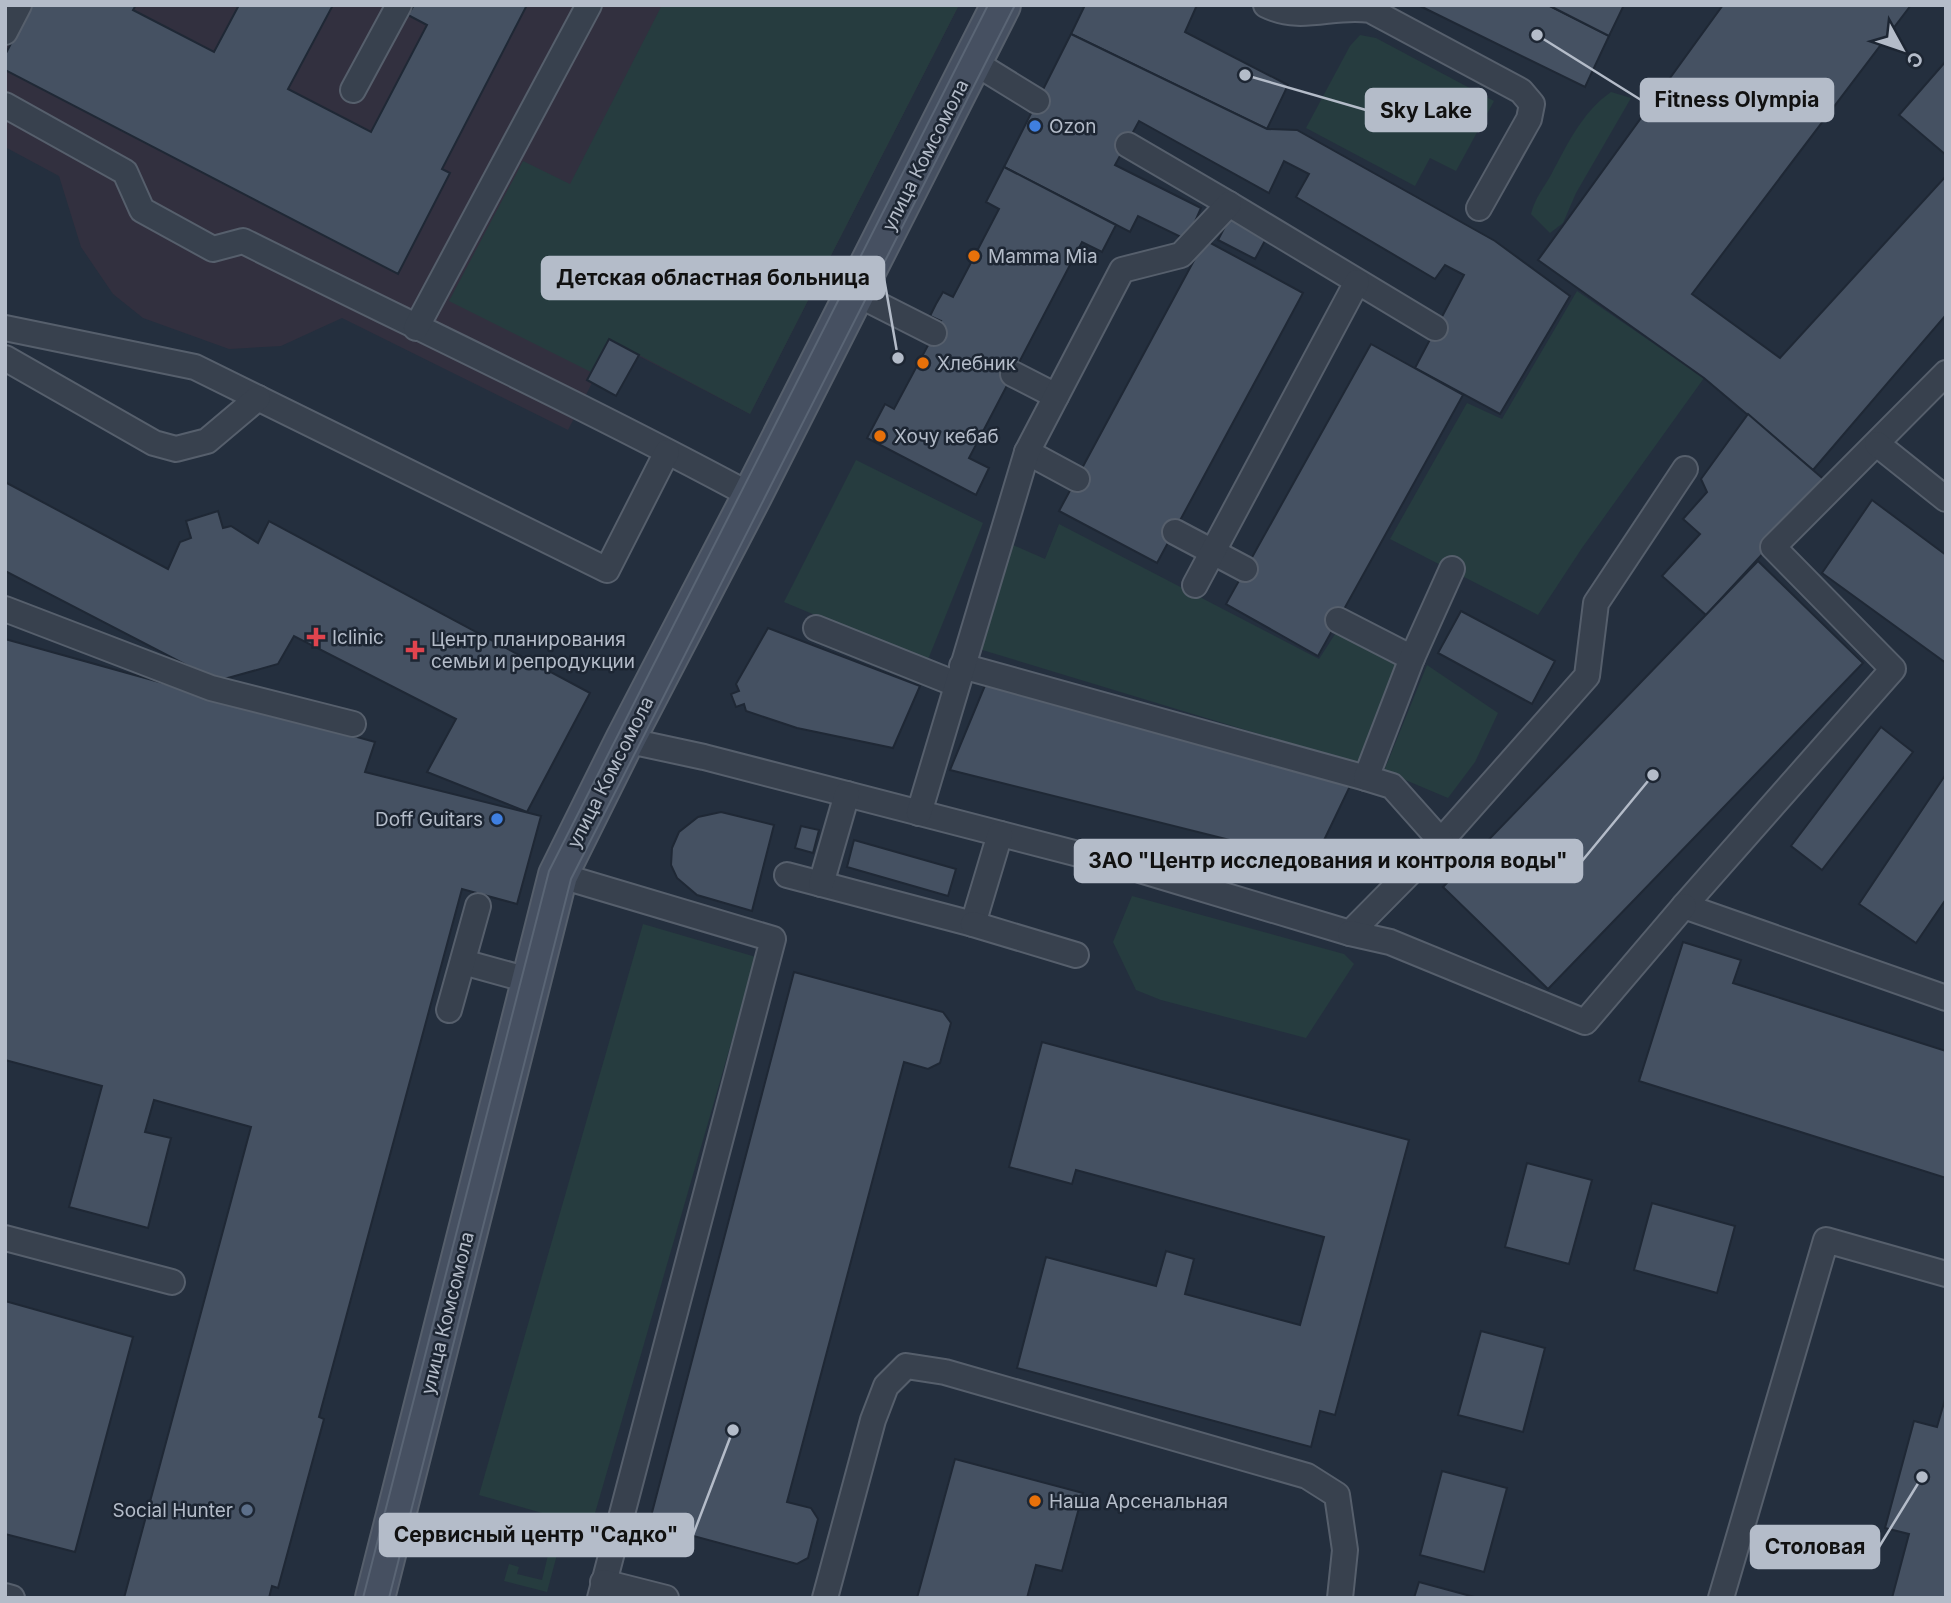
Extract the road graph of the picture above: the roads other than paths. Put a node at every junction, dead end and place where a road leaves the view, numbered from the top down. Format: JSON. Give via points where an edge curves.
{"nodes":[{"id":1,"x":19,"y":5,"type":"edge"},
{"id":2,"x":399,"y":5,"type":"edge"},
{"id":3,"x":589,"y":5,"type":"edge"},
{"id":4,"x":1001,"y":5,"type":"edge"},
{"id":5,"x":1266,"y":5,"type":"edge"},
{"id":6,"x":5,"y":32,"type":"edge"},
{"id":7,"x":972,"y":61,"type":"junction"},
{"id":8,"x":354,"y":90,"type":"dead end"},
{"id":9,"x":1037,"y":101,"type":"dead end"},
{"id":10,"x":5,"y":105,"type":"edge"},
{"id":11,"x":1128,"y":145,"type":"dead end"},
{"id":12,"x":1229,"y":204,"type":"junction"},
{"id":13,"x":1479,"y":208,"type":"dead end"},
{"id":14,"x":1357,"y":282,"type":"junction"},
{"id":15,"x":855,"y":292,"type":"junction"},
{"id":16,"x":5,"y":328,"type":"edge"},
{"id":17,"x":416,"y":328,"type":"junction"},
{"id":18,"x":1435,"y":328,"type":"dead end"},
{"id":19,"x":934,"y":333,"type":"dead end"},
{"id":20,"x":5,"y":358,"type":"edge"},
{"id":21,"x":1946,"y":373,"type":"edge"},
{"id":22,"x":1013,"y":374,"type":"dead end"},
{"id":23,"x":1056,"y":396,"type":"junction"},
{"id":24,"x":258,"y":398,"type":"junction"},
{"id":25,"x":1877,"y":444,"type":"junction"},
{"id":26,"x":667,"y":452,"type":"junction"},
{"id":27,"x":1027,"y":452,"type":"junction"},
{"id":28,"x":1685,"y":469,"type":"dead end"},
{"id":29,"x":1077,"y":479,"type":"dead end"},
{"id":30,"x":752,"y":496,"type":"junction"},
{"id":31,"x":1946,"y":499,"type":"edge"},
{"id":32,"x":1175,"y":532,"type":"dead end"},
{"id":33,"x":1213,"y":551,"type":"junction"},
{"id":34,"x":1245,"y":569,"type":"dead end"},
{"id":35,"x":1452,"y":569,"type":"dead end"},
{"id":36,"x":1195,"y":585,"type":"dead end"},
{"id":37,"x":5,"y":609,"type":"edge"},
{"id":38,"x":1338,"y":620,"type":"dead end"},
{"id":39,"x":816,"y":628,"type":"dead end"},
{"id":40,"x":1412,"y":658,"type":"junction"},
{"id":41,"x":959,"y":675,"type":"junction"},
{"id":42,"x":352,"y":724,"type":"dead end"},
{"id":43,"x":625,"y":740,"type":"junction"},
{"id":44,"x":1366,"y":778,"type":"junction"},
{"id":45,"x":847,"y":794,"type":"junction"},
{"id":46,"x":919,"y":813,"type":"junction"},
{"id":47,"x":1000,"y":834,"type":"junction"},
{"id":48,"x":1441,"y":841,"type":"junction"},
{"id":49,"x":558,"y":875,"type":"junction"},
{"id":50,"x":787,"y":875,"type":"dead end"},
{"id":51,"x":821,"y":884,"type":"junction"},
{"id":52,"x":478,"y":906,"type":"dead end"},
{"id":53,"x":1684,"y":906,"type":"junction"},
{"id":54,"x":973,"y":924,"type":"junction"},
{"id":55,"x":1350,"y":933,"type":"junction"},
{"id":56,"x":1076,"y":955,"type":"dead end"},
{"id":57,"x":463,"y":962,"type":"junction"},
{"id":58,"x":532,"y":981,"type":"junction"},
{"id":59,"x":1946,"y":998,"type":"edge"},
{"id":60,"x":449,"y":1010,"type":"dead end"},
{"id":61,"x":5,"y":1238,"type":"edge"},
{"id":62,"x":1946,"y":1273,"type":"edge"},
{"id":63,"x":172,"y":1282,"type":"dead end"},
{"id":64,"x":601,"y":1590,"type":"edge"},
{"id":65,"x":5,"y":1596,"type":"edge"},
{"id":66,"x":12,"y":1598,"type":"edge"},
{"id":67,"x":374,"y":1598,"type":"edge"},
{"id":68,"x":666,"y":1598,"type":"edge"},
{"id":69,"x":825,"y":1598,"type":"edge"},
{"id":70,"x":1340,"y":1598,"type":"edge"},
{"id":71,"x":1721,"y":1598,"type":"edge"}],
"edges":[{"from":1,"to":6,"type":"lane"},
{"from":2,"to":8,"type":"lane"},
{"from":3,"to":17,"type":"lane"},
{"from":4,"to":7,"type":"main road","name":"улица Комсомола"},
{"from":5,"to":13,"type":"lane","via":[[1297,15],[1370,10],[1521,91],[1532,104],[1529,119]]},
{"from":7,"to":9,"type":"lane"},
{"from":7,"to":15,"type":"main road","name":"улица Комсомола"},
{"from":10,"to":17,"type":"lane","via":[[125,172],[142,210],[213,249],[243,241]]},
{"from":11,"to":12,"type":"lane"},
{"from":12,"to":14,"type":"lane"},
{"from":12,"to":23,"type":"lane","via":[[1181,255],[1122,270]]},
{"from":14,"to":18,"type":"lane"},
{"from":14,"to":33,"type":"lane"},
{"from":15,"to":19,"type":"lane"},
{"from":15,"to":30,"type":"main road","name":"улица Комсомола"},
{"from":16,"to":24,"type":"lane","via":[[195,367]]},
{"from":17,"to":26,"type":"lane"},
{"from":20,"to":24,"type":"lane","via":[[154,443],[176,449],[207,442]]},
{"from":21,"to":25,"type":"lane"},
{"from":22,"to":23,"type":"lane"},
{"from":23,"to":27,"type":"lane"},
{"from":24,"to":26,"type":"lane","via":[[607,570]]},
{"from":25,"to":31,"type":"lane"},
{"from":25,"to":53,"type":"lane","via":[[1773,547],[1893,669]]},
{"from":26,"to":30,"type":"lane"},
{"from":27,"to":29,"type":"lane"},
{"from":27,"to":41,"type":"lane"},
{"from":28,"to":48,"type":"lane","via":[[1597,603],[1587,676]]},
{"from":30,"to":43,"type":"main road","name":"улица Комсомола"},
{"from":32,"to":33,"type":"lane"},
{"from":33,"to":34,"type":"lane"},
{"from":33,"to":36,"type":"lane"},
{"from":35,"to":40,"type":"lane"},
{"from":37,"to":42,"type":"lane","via":[[211,688]]},
{"from":38,"to":40,"type":"lane"},
{"from":39,"to":41,"type":"lane"},
{"from":40,"to":44,"type":"lane"},
{"from":41,"to":44,"type":"lane"},
{"from":41,"to":46,"type":"lane"},
{"from":43,"to":45,"type":"lane"},
{"from":43,"to":49,"type":"main road","name":"улица Комсомола"},
{"from":44,"to":48,"type":"lane","via":[[1392,786]]},
{"from":45,"to":46,"type":"lane"},
{"from":45,"to":51,"type":"lane"},
{"from":46,"to":47,"type":"lane"},
{"from":47,"to":54,"type":"lane"},
{"from":47,"to":55,"type":"lane"},
{"from":48,"to":55,"type":"lane"},
{"from":49,"to":58,"type":"main road","name":"улица Комсомола"},
{"from":49,"to":64,"type":"lane","via":[[773,939]]},
{"from":50,"to":51,"type":"lane"},
{"from":51,"to":54,"type":"lane"},
{"from":52,"to":57,"type":"lane"},
{"from":53,"to":55,"type":"lane","via":[[1585,1022],[1390,942]]},
{"from":53,"to":59,"type":"lane"},
{"from":54,"to":56,"type":"lane"},
{"from":57,"to":58,"type":"lane"},
{"from":57,"to":60,"type":"lane"},
{"from":58,"to":67,"type":"main road","name":"улица Комсомола"},
{"from":61,"to":63,"type":"lane"},
{"from":62,"to":71,"type":"lane","via":[[1826,1240]]},
{"from":64,"to":68,"type":"lane"},
{"from":65,"to":66,"type":"lane"},
{"from":69,"to":70,"type":"lane","via":[[873,1420],[886,1386],[906,1366],[946,1372],[1307,1476],[1337,1494],[1345,1550]]}]}
